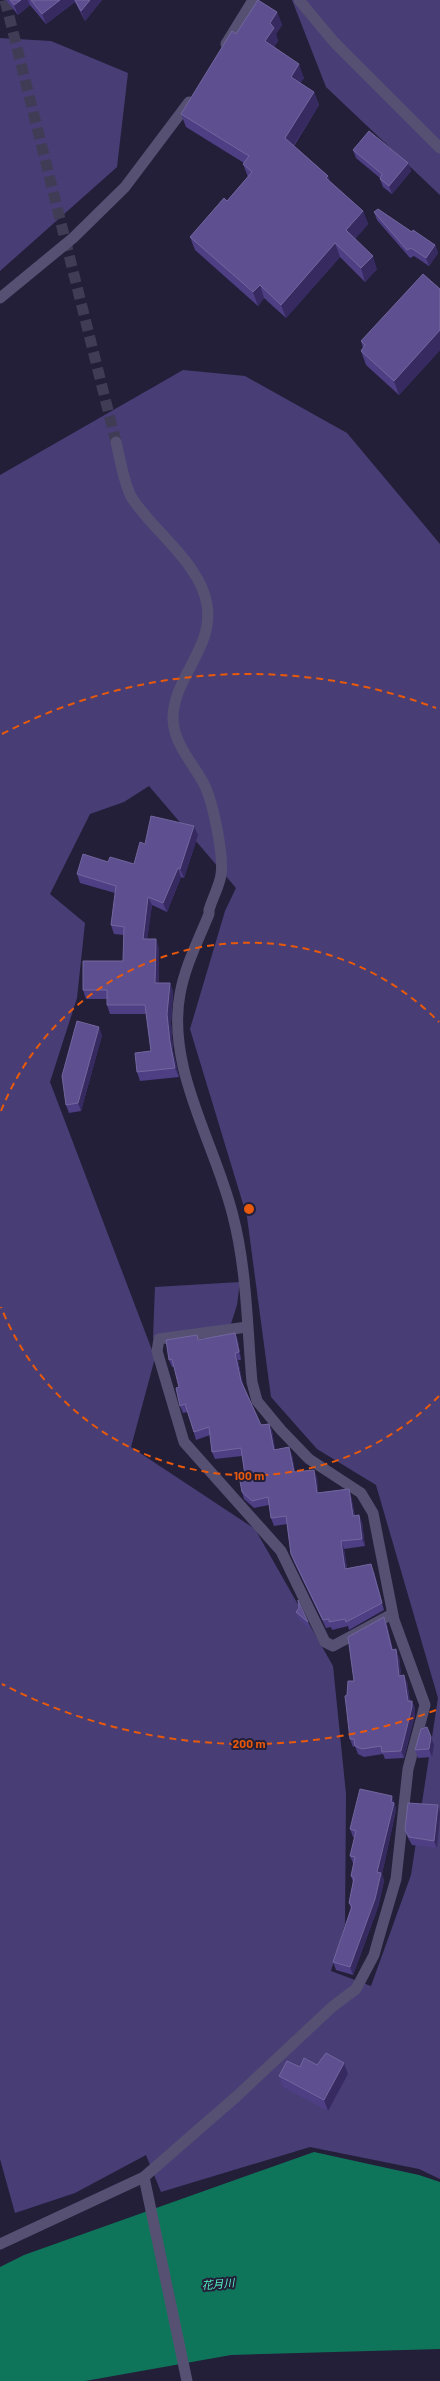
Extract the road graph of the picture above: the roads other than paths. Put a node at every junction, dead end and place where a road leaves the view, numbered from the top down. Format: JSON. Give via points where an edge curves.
{"nodes":[{"id":1,"x":253,"y":0,"type":"edge"},
{"id":2,"x":299,"y":0,"type":"edge"},
{"id":3,"x":219,"y":56,"type":"edge"},
{"id":4,"x":198,"y":89,"type":"edge"},
{"id":5,"x":440,"y":148,"type":"edge"},
{"id":6,"x":0,"y":298,"type":"edge"},
{"id":7,"x":116,"y":442,"type":"tunnel mouth"},
{"id":8,"x":247,"y":1327,"type":"junction"},
{"id":9,"x":392,"y":1614,"type":"junction"},
{"id":10,"x":144,"y":2177,"type":"junction"},
{"id":11,"x":0,"y":2244,"type":"edge"},
{"id":12,"x":188,"y":2381,"type":"edge"}],
"edges":[{"from":1,"to":3,"type":"street"},
{"from":2,"to":5,"type":"street","via":[[334,42]]},
{"from":4,"to":6,"type":"street","via":[[181,116],[125,187],[73,238]]},
{"from":7,"to":8,"type":"street","via":[[131,497],[198,581],[207,605],[207,630],[178,691],[173,716],[177,738],[204,785],[218,835],[221,875],[209,914],[185,972],[177,1023],[183,1068],[233,1215],[241,1253]]},
{"from":8,"to":9,"type":"street","via":[[252,1382],[257,1401],[309,1459],[361,1493],[372,1513]]},
{"from":8,"to":9,"type":"street","via":[[159,1339],[157,1351],[184,1442],[281,1551],[325,1642],[333,1646]]},
{"from":9,"to":10,"type":"street","via":[[425,1705],[408,1769],[396,1879],[374,1955],[356,1989],[332,2007]]},
{"from":10,"to":11,"type":"street"},
{"from":10,"to":12,"type":"street"}]}
